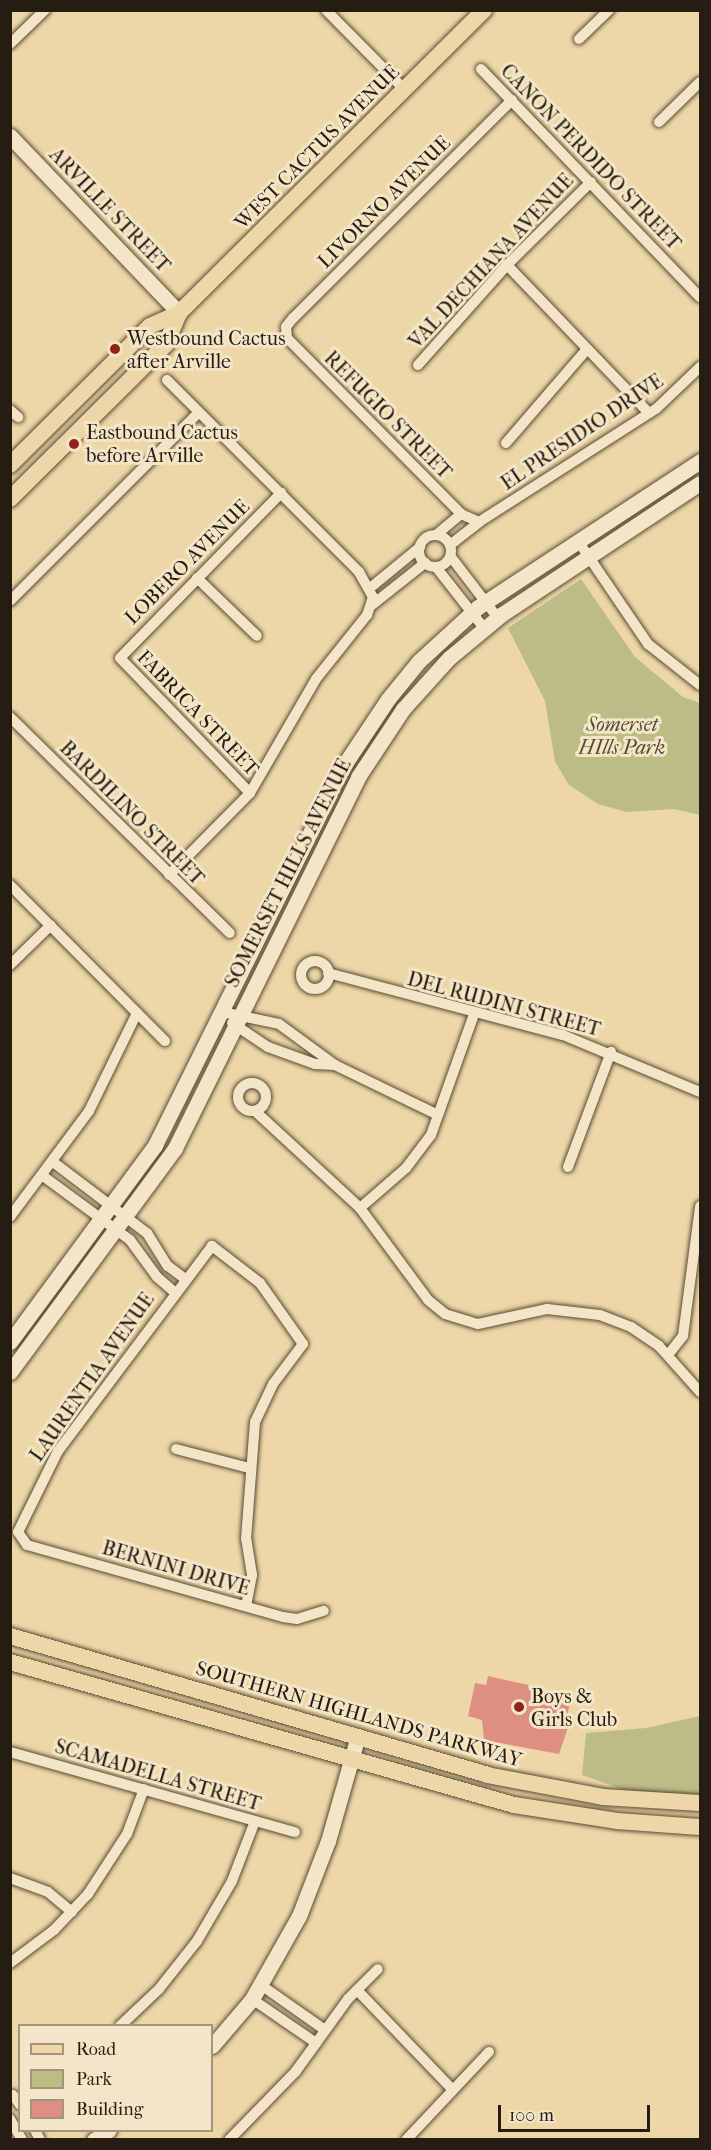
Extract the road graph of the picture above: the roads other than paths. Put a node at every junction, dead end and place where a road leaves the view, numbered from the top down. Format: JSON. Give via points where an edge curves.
{"nodes":[{"id":1,"x":45,"y":10,"type":"edge"},
{"id":2,"x":326,"y":10,"type":"edge"},
{"id":3,"x":484,"y":10,"type":"edge"},
{"id":4,"x":609,"y":10,"type":"edge"},
{"id":5,"x":579,"y":39,"type":"dead end"},
{"id":6,"x":10,"y":45,"type":"edge"},
{"id":7,"x":481,"y":69,"type":"dead end"},
{"id":8,"x":700,"y":82,"type":"edge"},
{"id":9,"x":405,"y":90,"type":"junction"},
{"id":10,"x":512,"y":100,"type":"junction"},
{"id":11,"x":658,"y":122,"type":"dead end"},
{"id":12,"x":10,"y":136,"type":"edge"},
{"id":13,"x":591,"y":182,"type":"junction"},
{"id":14,"x":507,"y":265,"type":"junction"},
{"id":15,"x":700,"y":297,"type":"edge"},
{"id":16,"x":179,"y":313,"type":"junction"},
{"id":17,"x":285,"y":331,"type":"joint"},
{"id":18,"x":587,"y":349,"type":"junction"},
{"id":19,"x":418,"y":365,"type":"dead end"},
{"id":20,"x":700,"y":367,"type":"edge"},
{"id":21,"x":167,"y":380,"type":"dead end"},
{"id":22,"x":199,"y":412,"type":"junction"},
{"id":23,"x":649,"y":413,"type":"junction"},
{"id":24,"x":506,"y":443,"type":"dead end"},
{"id":25,"x":700,"y":461,"type":"edge"},
{"id":26,"x":10,"y":465,"type":"edge"},
{"id":27,"x":700,"y":483,"type":"edge"},
{"id":28,"x":281,"y":494,"type":"junction"},
{"id":29,"x":10,"y":499,"type":"edge"},
{"id":30,"x":470,"y":518,"type":"junction"},
{"id":31,"x":436,"y":535,"type":"junction"},
{"id":32,"x":578,"y":541,"type":"junction"},
{"id":33,"x":450,"y":545,"type":"junction"},
{"id":34,"x":420,"y":547,"type":"junction"},
{"id":35,"x":588,"y":556,"type":"junction"},
{"id":36,"x":450,"y":557,"type":"junction"},
{"id":37,"x":431,"y":565,"type":"junction"},
{"id":38,"x":197,"y":578,"type":"junction"},
{"id":39,"x":372,"y":597,"type":"junction"},
{"id":40,"x":10,"y":601,"type":"edge"},
{"id":41,"x":485,"y":602,"type":"junction"},
{"id":42,"x":472,"y":612,"type":"junction"},
{"id":43,"x":497,"y":617,"type":"junction"},
{"id":44,"x":484,"y":628,"type":"junction"},
{"id":45,"x":257,"y":636,"type":"dead end"},
{"id":46,"x":120,"y":658,"type":"joint"},
{"id":47,"x":700,"y":685,"type":"edge"},
{"id":48,"x":10,"y":717,"type":"edge"},
{"id":49,"x":250,"y":793,"type":"junction"},
{"id":50,"x":169,"y":875,"type":"junction"},
{"id":51,"x":10,"y":885,"type":"edge"},
{"id":52,"x":51,"y":925,"type":"junction"},
{"id":53,"x":230,"y":933,"type":"dead end"},
{"id":54,"x":10,"y":965,"type":"edge"},
{"id":55,"x":328,"y":973,"type":"dead end"},
{"id":56,"x":222,"y":1012,"type":"junction"},
{"id":57,"x":137,"y":1013,"type":"junction"},
{"id":58,"x":474,"y":1014,"type":"junction"},
{"id":59,"x":238,"y":1019,"type":"junction"},
{"id":60,"x":165,"y":1041,"type":"dead end"},
{"id":61,"x":611,"y":1052,"type":"junction"},
{"id":62,"x":335,"y":1065,"type":"junction"},
{"id":63,"x":700,"y":1092,"type":"edge"},
{"id":64,"x":255,"y":1111,"type":"dead end"},
{"id":65,"x":438,"y":1115,"type":"junction"},
{"id":66,"x":52,"y":1162,"type":"junction"},
{"id":67,"x":568,"y":1167,"type":"dead end"},
{"id":68,"x":43,"y":1176,"type":"junction"},
{"id":69,"x":700,"y":1206,"type":"edge"},
{"id":70,"x":113,"y":1207,"type":"junction"},
{"id":71,"x":360,"y":1208,"type":"junction"},
{"id":72,"x":10,"y":1217,"type":"edge"},
{"id":73,"x":127,"y":1217,"type":"junction"},
{"id":74,"x":103,"y":1220,"type":"junction"},
{"id":75,"x":117,"y":1230,"type":"junction"},
{"id":76,"x":184,"y":1278,"type":"junction"},
{"id":77,"x":174,"y":1292,"type":"junction"},
{"id":78,"x":10,"y":1342,"type":"edge"},
{"id":79,"x":668,"y":1355,"type":"junction"},
{"id":80,"x":11,"y":1370,"type":"edge"},
{"id":81,"x":700,"y":1392,"type":"edge"},
{"id":82,"x":176,"y":1449,"type":"dead end"},
{"id":83,"x":249,"y":1468,"type":"junction"},
{"id":84,"x":20,"y":1539,"type":"joint"},
{"id":85,"x":246,"y":1606,"type":"junction"},
{"id":86,"x":324,"y":1611,"type":"dead end"},
{"id":87,"x":10,"y":1636,"type":"edge"},
{"id":88,"x":10,"y":1662,"type":"edge"},
{"id":89,"x":358,"y":1736,"type":"junction"},
{"id":90,"x":10,"y":1752,"type":"edge"},
{"id":91,"x":351,"y":1762,"type":"junction"},
{"id":92,"x":144,"y":1789,"type":"junction"},
{"id":93,"x":700,"y":1803,"type":"edge"},
{"id":94,"x":255,"y":1821,"type":"junction"},
{"id":95,"x":700,"y":1827,"type":"edge"},
{"id":96,"x":295,"y":1832,"type":"dead end"},
{"id":97,"x":10,"y":1878,"type":"edge"},
{"id":98,"x":72,"y":1912,"type":"junction"},
{"id":99,"x":10,"y":1963,"type":"edge"},
{"id":100,"x":378,"y":1969,"type":"dead end"},
{"id":101,"x":261,"y":1985,"type":"junction"},
{"id":102,"x":357,"y":1990,"type":"junction"},
{"id":103,"x":252,"y":1999,"type":"junction"},
{"id":104,"x":121,"y":2024,"type":"edge"},
{"id":105,"x":325,"y":2030,"type":"junction"},
{"id":106,"x":316,"y":2043,"type":"junction"},
{"id":107,"x":213,"y":2045,"type":"edge"},
{"id":108,"x":489,"y":2052,"type":"dead end"},
{"id":109,"x":451,"y":2088,"type":"junction"},
{"id":110,"x":10,"y":2120,"type":"edge"},
{"id":111,"x":22,"y":2139,"type":"edge"},
{"id":112,"x":229,"y":2139,"type":"edge"},
{"id":113,"x":406,"y":2139,"type":"edge"}],
"edges":[{"from":1,"to":6,"type":"street"},
{"from":2,"to":9,"type":"street"},
{"from":3,"to":9,"type":"main road","name":"WEST CACTUS AVENUE"},
{"from":4,"to":5,"type":"street"},
{"from":7,"to":10,"type":"street","name":"CANON PERDIDO STREET"},
{"from":8,"to":11,"type":"street"},
{"from":9,"to":16,"type":"main road","name":"WEST CACTUS AVENUE"},
{"from":10,"to":13,"type":"street","name":"CANON PERDIDO STREET"},
{"from":10,"to":17,"type":"street","name":"LIVORNO AVENUE"},
{"from":12,"to":16,"type":"main road","name":"ARVILLE STREET"},
{"from":13,"to":14,"type":"street","name":"VAL DECHIANA AVENUE"},
{"from":13,"to":15,"type":"street","name":"CANON PERDIDO STREET"},
{"from":14,"to":18,"type":"street"},
{"from":14,"to":19,"type":"street","name":"VAL DECHIANA AVENUE"},
{"from":16,"to":26,"type":"main road","name":"WEST CACTUS AVENUE","via":[[150,326]]},
{"from":16,"to":29,"type":"main road","name":"WEST CACTUS AVENUE","via":[[166,344]]},
{"from":17,"to":30,"type":"street","name":"REFUGIO STREET","via":[[292,345]]},
{"from":18,"to":23,"type":"street"},
{"from":18,"to":24,"type":"street"},
{"from":20,"to":23,"type":"street","name":"EL PRESIDIO DRIVE"},
{"from":21,"to":22,"type":"street"},
{"from":22,"to":28,"type":"street"},
{"from":22,"to":40,"type":"street"},
{"from":23,"to":30,"type":"street","name":"EL PRESIDIO DRIVE"},
{"from":25,"to":32,"type":"main road","name":"SOMERSET HILLS AVENUE"},
{"from":27,"to":35,"type":"main road","name":"SOMERSET HILLS AVENUE"},
{"from":28,"to":38,"type":"street","name":"LOBERO AVENUE"},
{"from":28,"to":39,"type":"street"},
{"from":30,"to":31,"type":"street","name":"EL PRESIDIO DRIVE"},
{"from":30,"to":33,"type":"street","name":"EL PRESIDIO DRIVE"},
{"from":31,"to":33,"type":"street"},
{"from":31,"to":34,"type":"street","name":"EL PRESIDIO DRIVE"},
{"from":32,"to":35,"type":"street"},
{"from":32,"to":41,"type":"main road","name":"SOMERSET HILLS AVENUE"},
{"from":33,"to":36,"type":"street"},
{"from":34,"to":37,"type":"street"},
{"from":34,"to":39,"type":"street"},
{"from":35,"to":43,"type":"main road","name":"SOMERSET HILLS AVENUE"},
{"from":35,"to":47,"type":"street","via":[[648,644],[671,666]]},
{"from":36,"to":37,"type":"street"},
{"from":36,"to":41,"type":"street"},
{"from":37,"to":39,"type":"street"},
{"from":37,"to":42,"type":"street"},
{"from":38,"to":45,"type":"street"},
{"from":38,"to":46,"type":"street","name":"LOBERO AVENUE"},
{"from":39,"to":49,"type":"street","via":[[316,679]]},
{"from":41,"to":42,"type":"main road","name":"SOMERSET HILLS AVENUE"},
{"from":41,"to":43,"type":"street"},
{"from":42,"to":44,"type":"street"},
{"from":42,"to":56,"type":"main road","name":"SOMERSET HILLS AVENUE","via":[[419,661],[357,742]]},
{"from":43,"to":44,"type":"main road","name":"SOMERSET HILLS AVENUE"},
{"from":44,"to":59,"type":"main road","name":"SOMERSET HILLS AVENUE","via":[[423,684],[370,757]]},
{"from":46,"to":49,"type":"street","name":"FABRICA STREET"},
{"from":48,"to":50,"type":"street","name":"BARDILINO STREET"},
{"from":49,"to":50,"type":"street"},
{"from":50,"to":53,"type":"street","name":"BARDILINO STREET"},
{"from":51,"to":52,"type":"street"},
{"from":52,"to":54,"type":"street"},
{"from":52,"to":57,"type":"street"},
{"from":55,"to":58,"type":"street","name":"DEL RUDINI STREET"},
{"from":56,"to":59,"type":"street"},
{"from":56,"to":70,"type":"main road","name":"SOMERSET HILLS AVENUE","via":[[168,1120]]},
{"from":57,"to":60,"type":"street"},
{"from":57,"to":66,"type":"street","via":[[88,1111]]},
{"from":58,"to":61,"type":"street","name":"DEL RUDINI STREET","via":[[563,1035]]},
{"from":58,"to":65,"type":"street"},
{"from":59,"to":62,"type":"street","via":[[279,1024]]},
{"from":59,"to":62,"type":"street","via":[[268,1047],[315,1064]]},
{"from":59,"to":73,"type":"main road","name":"SOMERSET HILLS AVENUE","via":[[175,1148]]},
{"from":61,"to":63,"type":"street","name":"DEL RUDINI STREET"},
{"from":61,"to":67,"type":"street"},
{"from":62,"to":65,"type":"street"},
{"from":64,"to":71,"type":"street"},
{"from":65,"to":71,"type":"street","via":[[415,1159]]},
{"from":66,"to":68,"type":"street"},
{"from":66,"to":70,"type":"street"},
{"from":68,"to":72,"type":"street"},
{"from":68,"to":74,"type":"street"},
{"from":69,"to":79,"type":"street","via":[[683,1336]]},
{"from":70,"to":73,"type":"street"},
{"from":70,"to":74,"type":"main road","name":"SOMERSET HILLS AVENUE"},
{"from":71,"to":79,"type":"street","via":[[428,1300],[455,1319],[478,1324],[531,1311],[585,1311],[631,1327]]},
{"from":73,"to":75,"type":"main road","name":"SOMERSET HILLS AVENUE"},
{"from":73,"to":76,"type":"street","via":[[147,1233],[168,1266]]},
{"from":74,"to":75,"type":"street"},
{"from":74,"to":78,"type":"main road","name":"SOMERSET HILLS AVENUE"},
{"from":75,"to":77,"type":"street","via":[[135,1244],[157,1277]]},
{"from":75,"to":80,"type":"main road","name":"SOMERSET HILLS AVENUE"},
{"from":76,"to":77,"type":"street","name":"LAURENTIA AVENUE"},
{"from":76,"to":83,"type":"street","name":"LAURENTIA AVENUE","via":[[212,1246],[260,1282],[303,1344],[262,1403]]},
{"from":77,"to":84,"type":"street","name":"LAURENTIA AVENUE","via":[[58,1451],[20,1526]]},
{"from":79,"to":81,"type":"street"},
{"from":82,"to":83,"type":"street"},
{"from":83,"to":85,"type":"street","via":[[246,1539],[252,1575]]},
{"from":84,"to":85,"type":"street","name":"BERNINI DRIVE","via":[[27,1545]]},
{"from":85,"to":86,"type":"street","name":"BERNINI DRIVE","via":[[297,1619]]},
{"from":87,"to":89,"type":"main road","name":"SOUTHERN HIGHLANDS PARKWAY"},
{"from":88,"to":91,"type":"main road"},
{"from":89,"to":91,"type":"main road"},
{"from":89,"to":93,"type":"main road","name":"SOUTHERN HIGHLANDS PARKWAY","via":[[550,1790]]},
{"from":90,"to":92,"type":"street","name":"SCAMADELLA STREET"},
{"from":91,"to":95,"type":"main road","via":[[548,1812]]},
{"from":91,"to":101,"type":"main road","via":[[316,1877],[282,1952]]},
{"from":92,"to":94,"type":"street","name":"SCAMADELLA STREET"},
{"from":92,"to":98,"type":"street","via":[[115,1855]]},
{"from":94,"to":96,"type":"street","name":"SCAMADELLA STREET"},
{"from":94,"to":104,"type":"street","via":[[232,1881],[197,1941],[173,1973]]},
{"from":97,"to":98,"type":"street","via":[[48,1892]]},
{"from":98,"to":99,"type":"street"},
{"from":100,"to":102,"type":"street"},
{"from":101,"to":103,"type":"main road"},
{"from":101,"to":105,"type":"street"},
{"from":102,"to":105,"type":"street"},
{"from":102,"to":109,"type":"street"},
{"from":103,"to":106,"type":"street"},
{"from":103,"to":107,"type":"main road"},
{"from":105,"to":106,"type":"street"},
{"from":106,"to":112,"type":"street","via":[[260,2111]]},
{"from":108,"to":109,"type":"street"},
{"from":109,"to":113,"type":"street"},
{"from":110,"to":111,"type":"street"}]}
